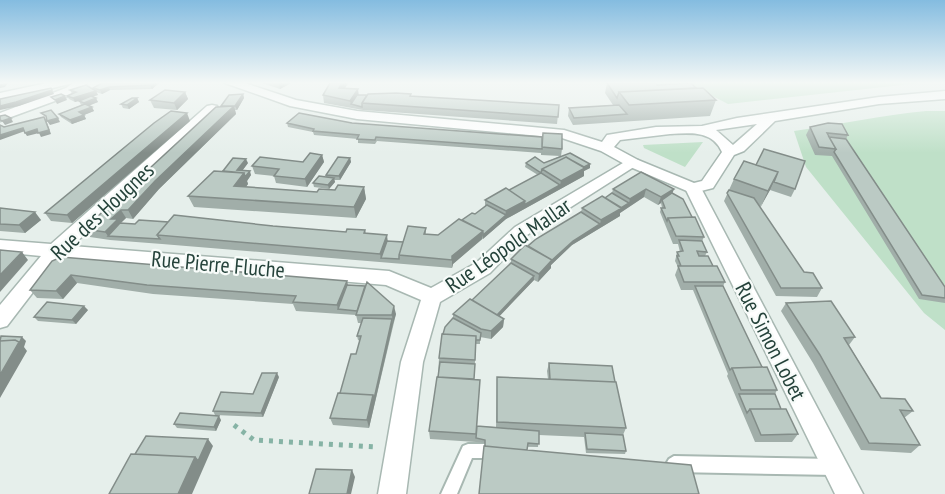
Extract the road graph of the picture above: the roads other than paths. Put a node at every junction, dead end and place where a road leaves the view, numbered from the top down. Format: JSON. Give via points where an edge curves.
{"nodes":[{"id":1,"x":29,"y":106,"type":"edge"},
{"id":2,"x":310,"y":106,"type":"edge"},
{"id":3,"x":841,"y":106,"type":"edge"},
{"id":4,"x":212,"y":109,"type":"edge"},
{"id":5,"x":0,"y":117,"type":"edge"},
{"id":6,"x":771,"y":118,"type":"junction"},
{"id":7,"x":703,"y":130,"type":"junction"},
{"id":8,"x":606,"y":148,"type":"junction"},
{"id":9,"x":729,"y":152,"type":"junction"},
{"id":10,"x":633,"y":163,"type":"junction"},
{"id":11,"x":693,"y":188,"type":"junction"},
{"id":12,"x":0,"y":246,"type":"edge"},
{"id":13,"x":56,"y":250,"type":"junction"},
{"id":14,"x":432,"y":297,"type":"junction"},
{"id":15,"x":0,"y":320,"type":"edge"},
{"id":16,"x":484,"y":451,"type":"edge"},
{"id":17,"x":664,"y":464,"type":"edge"},
{"id":18,"x":835,"y":467,"type":"junction"},
{"id":19,"x":392,"y":494,"type":"edge"},
{"id":20,"x":449,"y":494,"type":"edge"},
{"id":21,"x":849,"y":494,"type":"edge"}],
"edges":[{"from":1,"to":5,"type":"street"},
{"from":2,"to":8,"type":"street","via":[[357,115],[564,134]]},
{"from":3,"to":6,"type":"street"},
{"from":4,"to":13,"type":"street","name":"Rue des Hougnes"},
{"from":6,"to":7,"type":"street","via":[[732,121]]},
{"from":6,"to":9,"type":"street","via":[[739,148]]},
{"from":7,"to":8,"type":"street","via":[[629,133],[612,138]]},
{"from":7,"to":9,"type":"street","via":[[725,142]]},
{"from":8,"to":10,"type":"street"},
{"from":9,"to":11,"type":"street","via":[[707,185]]},
{"from":10,"to":11,"type":"street"},
{"from":10,"to":14,"type":"street","name":"Rue Léopold Mallar","via":[[521,231],[483,268]]},
{"from":11,"to":18,"type":"street","name":"Rue Simon Lobet"},
{"from":12,"to":13,"type":"street","name":"Rue Pierre Fluche"},
{"from":13,"to":14,"type":"street","name":"Rue Pierre Fluche","via":[[389,278]]},
{"from":13,"to":15,"type":"street","name":"Rue des Hougnes"},
{"from":14,"to":19,"type":"street","name":"Rue Léopold Mallar","via":[[412,362]]},
{"from":16,"to":20,"type":"lane","via":[[468,451]]},
{"from":17,"to":18,"type":"lane"},
{"from":18,"to":21,"type":"street","name":"Rue Simon Lobet"}]}
